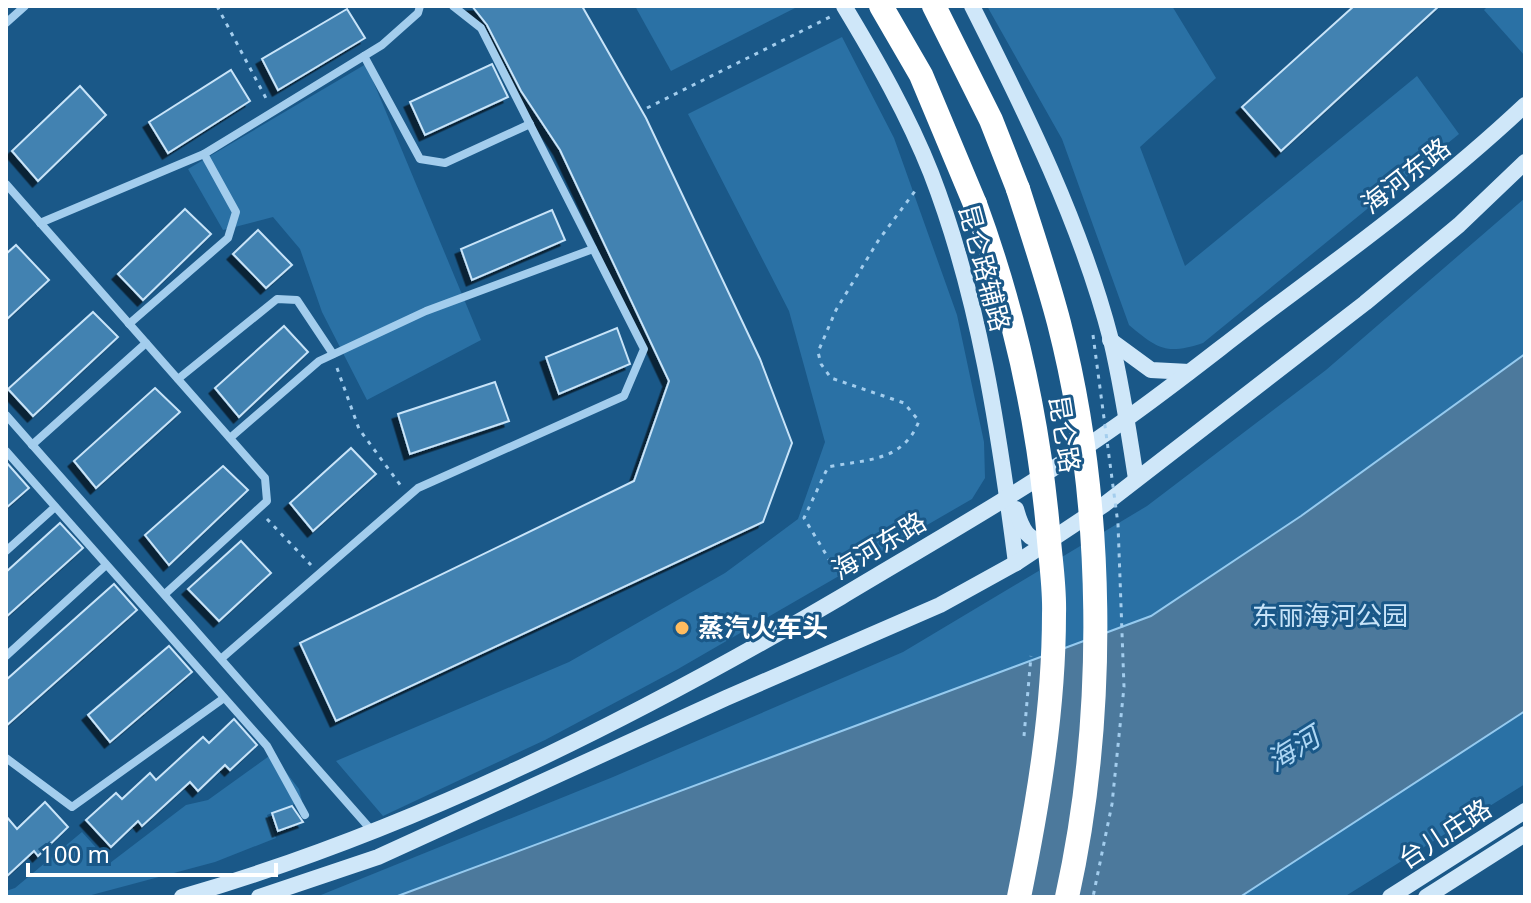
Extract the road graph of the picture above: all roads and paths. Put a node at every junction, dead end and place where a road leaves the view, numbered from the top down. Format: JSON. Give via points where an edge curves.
{"nodes":[{"id":1,"x":25,"y":6,"type":"edge"},
{"id":2,"x":217,"y":6,"type":"edge"},
{"id":3,"x":420,"y":6,"type":"edge"},
{"id":4,"x":453,"y":6,"type":"edge"},
{"id":5,"x":881,"y":6,"type":"edge"},
{"id":6,"x":934,"y":6,"type":"edge"},
{"id":7,"x":972,"y":6,"type":"edge"},
{"id":8,"x":845,"y":8,"type":"edge"},
{"id":9,"x":6,"y":23,"type":"edge"},
{"id":10,"x":364,"y":56,"type":"junction"},
{"id":11,"x":1525,"y":105,"type":"edge"},
{"id":12,"x":647,"y":108,"type":"dead end"},
{"id":13,"x":273,"y":112,"type":"junction"},
{"id":14,"x":530,"y":124,"type":"junction"},
{"id":15,"x":204,"y":154,"type":"junction"},
{"id":16,"x":1525,"y":162,"type":"edge"},
{"id":17,"x":930,"y":171,"type":"junction"},
{"id":18,"x":6,"y":184,"type":"edge"},
{"id":19,"x":10,"y":195,"type":"edge"},
{"id":20,"x":40,"y":223,"type":"junction"},
{"id":21,"x":593,"y":249,"type":"junction"},
{"id":22,"x":129,"y":324,"type":"junction"},
{"id":23,"x":1110,"y":340,"type":"junction"},
{"id":24,"x":146,"y":343,"type":"junction"},
{"id":25,"x":333,"y":354,"type":"junction"},
{"id":26,"x":1189,"y":372,"type":"junction"},
{"id":27,"x":178,"y":379,"type":"junction"},
{"id":28,"x":6,"y":415,"type":"edge"},
{"id":29,"x":1125,"y":420,"type":"junction"},
{"id":30,"x":230,"y":438,"type":"junction"},
{"id":31,"x":32,"y":445,"type":"junction"},
{"id":32,"x":6,"y":451,"type":"edge"},
{"id":33,"x":1003,"y":468,"type":"junction"},
{"id":34,"x":1136,"y":479,"type":"junction"},
{"id":35,"x":408,"y":496,"type":"junction"},
{"id":36,"x":1010,"y":497,"type":"junction"},
{"id":37,"x":1105,"y":504,"type":"junction"},
{"id":38,"x":55,"y":507,"type":"junction"},
{"id":39,"x":259,"y":510,"type":"junction"},
{"id":40,"x":966,"y":523,"type":"junction"},
{"id":41,"x":1051,"y":539,"type":"junction"},
{"id":42,"x":6,"y":551,"type":"edge"},
{"id":43,"x":1016,"y":563,"type":"junction"},
{"id":44,"x":106,"y":565,"type":"junction"},
{"id":45,"x":319,"y":574,"type":"junction"},
{"id":46,"x":849,"y":592,"type":"junction"},
{"id":47,"x":165,"y":594,"type":"junction"},
{"id":48,"x":1032,"y":649,"type":"dead end"},
{"id":49,"x":6,"y":656,"type":"edge"},
{"id":50,"x":222,"y":658,"type":"junction"},
{"id":51,"x":224,"y":698,"type":"junction"},
{"id":52,"x":1023,"y":744,"type":"dead end"},
{"id":53,"x":6,"y":758,"type":"edge"},
{"id":54,"x":1525,"y":811,"type":"edge"},
{"id":55,"x":305,"y":815,"type":"dead end"},
{"id":56,"x":373,"y":833,"type":"junction"},
{"id":57,"x":1525,"y":834,"type":"edge"},
{"id":58,"x":182,"y":897,"type":"edge"},
{"id":59,"x":259,"y":897,"type":"edge"},
{"id":60,"x":1019,"y":897,"type":"edge"},
{"id":61,"x":1067,"y":897,"type":"edge"},
{"id":62,"x":1390,"y":897,"type":"edge"},
{"id":63,"x":1426,"y":897,"type":"edge"}],
"edges":[{"from":1,"to":9,"type":"street"},
{"from":2,"to":13,"type":"path"},
{"from":3,"to":10,"type":"street"},
{"from":4,"to":14,"type":"street","via":[[481,28]]},
{"from":5,"to":60,"type":"highway","name":"昆仑路","bridge":true,"via":[[921,75],[996,260],[1024,362],[1045,495],[1055,612],[1049,719]]},
{"from":6,"to":61,"type":"highway","name":"昆仑路","bridge":true,"via":[[991,120],[1018,189],[1069,368],[1094,537],[1090,732]]},
{"from":7,"to":23,"type":"main road","via":[[1032,126],[1088,266]]},
{"from":8,"to":12,"type":"path"},
{"from":8,"to":17,"type":"main road","name":"昆仑路辅路"},
{"from":10,"to":13,"type":"street"},
{"from":10,"to":14,"type":"street","via":[[420,159],[445,163]]},
{"from":11,"to":26,"type":"main road","name":"海河东路","via":[[1454,171]]},
{"from":13,"to":15,"type":"street"},
{"from":14,"to":21,"type":"street"},
{"from":15,"to":20,"type":"street"},
{"from":15,"to":22,"type":"street","via":[[236,212],[228,238]]},
{"from":16,"to":34,"type":"main road","via":[[1365,303]]},
{"from":17,"to":33,"type":"main road","name":"昆仑路辅路","via":[[971,302]]},
{"from":17,"to":46,"type":"path","via":[[878,241],[836,310],[818,352],[831,378],[904,403],[919,421],[895,454],[828,467],[804,518]]},
{"from":18,"to":19,"type":"street"},
{"from":19,"to":20,"type":"street"},
{"from":20,"to":22,"type":"street"},
{"from":21,"to":25,"type":"street","via":[[426,311]]},
{"from":21,"to":35,"type":"street","via":[[644,349],[624,396]]},
{"from":22,"to":24,"type":"street"},
{"from":23,"to":26,"type":"main road","via":[[1151,370]]},
{"from":23,"to":29,"type":"main road"},
{"from":24,"to":27,"type":"street"},
{"from":24,"to":31,"type":"street"},
{"from":25,"to":27,"type":"street","via":[[297,300],[277,299]]},
{"from":25,"to":30,"type":"street"},
{"from":25,"to":35,"type":"path","via":[[359,429]]},
{"from":26,"to":29,"type":"main road","name":"海河东路"},
{"from":27,"to":30,"type":"street"},
{"from":28,"to":31,"type":"street"},
{"from":29,"to":34,"type":"main road"},
{"from":29,"to":36,"type":"main road","name":"海河东路"},
{"from":29,"to":37,"type":"main road","via":[[1124,473]]},
{"from":30,"to":39,"type":"street","via":[[265,478],[267,501]]},
{"from":31,"to":47,"type":"street"},
{"from":32,"to":38,"type":"street"},
{"from":33,"to":36,"type":"main road","name":"昆仑路辅路"},
{"from":33,"to":40,"type":"main road","via":[[992,496]]},
{"from":34,"to":37,"type":"main road"},
{"from":35,"to":45,"type":"street"},
{"from":36,"to":40,"type":"main road","name":"海河东路"},
{"from":36,"to":41,"type":"main road","via":[[1026,534],[1036,541]]},
{"from":36,"to":43,"type":"main road"},
{"from":37,"to":41,"type":"main road"},
{"from":38,"to":42,"type":"street"},
{"from":38,"to":44,"type":"street"},
{"from":39,"to":45,"type":"path"},
{"from":39,"to":47,"type":"street"},
{"from":40,"to":46,"type":"main road","name":"海河东路"},
{"from":41,"to":43,"type":"main road"},
{"from":43,"to":59,"type":"main road","via":[[926,612],[378,857]]},
{"from":44,"to":49,"type":"street"},
{"from":44,"to":51,"type":"street"},
{"from":45,"to":50,"type":"street"},
{"from":46,"to":56,"type":"main road","name":"海河东路","via":[[714,672]]},
{"from":47,"to":50,"type":"street"},
{"from":48,"to":52,"type":"path","bridge":true},
{"from":50,"to":56,"type":"street"},
{"from":51,"to":53,"type":"street","via":[[72,807]]},
{"from":51,"to":55,"type":"street","via":[[267,746]]},
{"from":54,"to":62,"type":"main road","name":"台儿庄路"},
{"from":56,"to":58,"type":"main road","name":"海河东路"},
{"from":57,"to":63,"type":"main road","name":"台儿庄路"}]}
